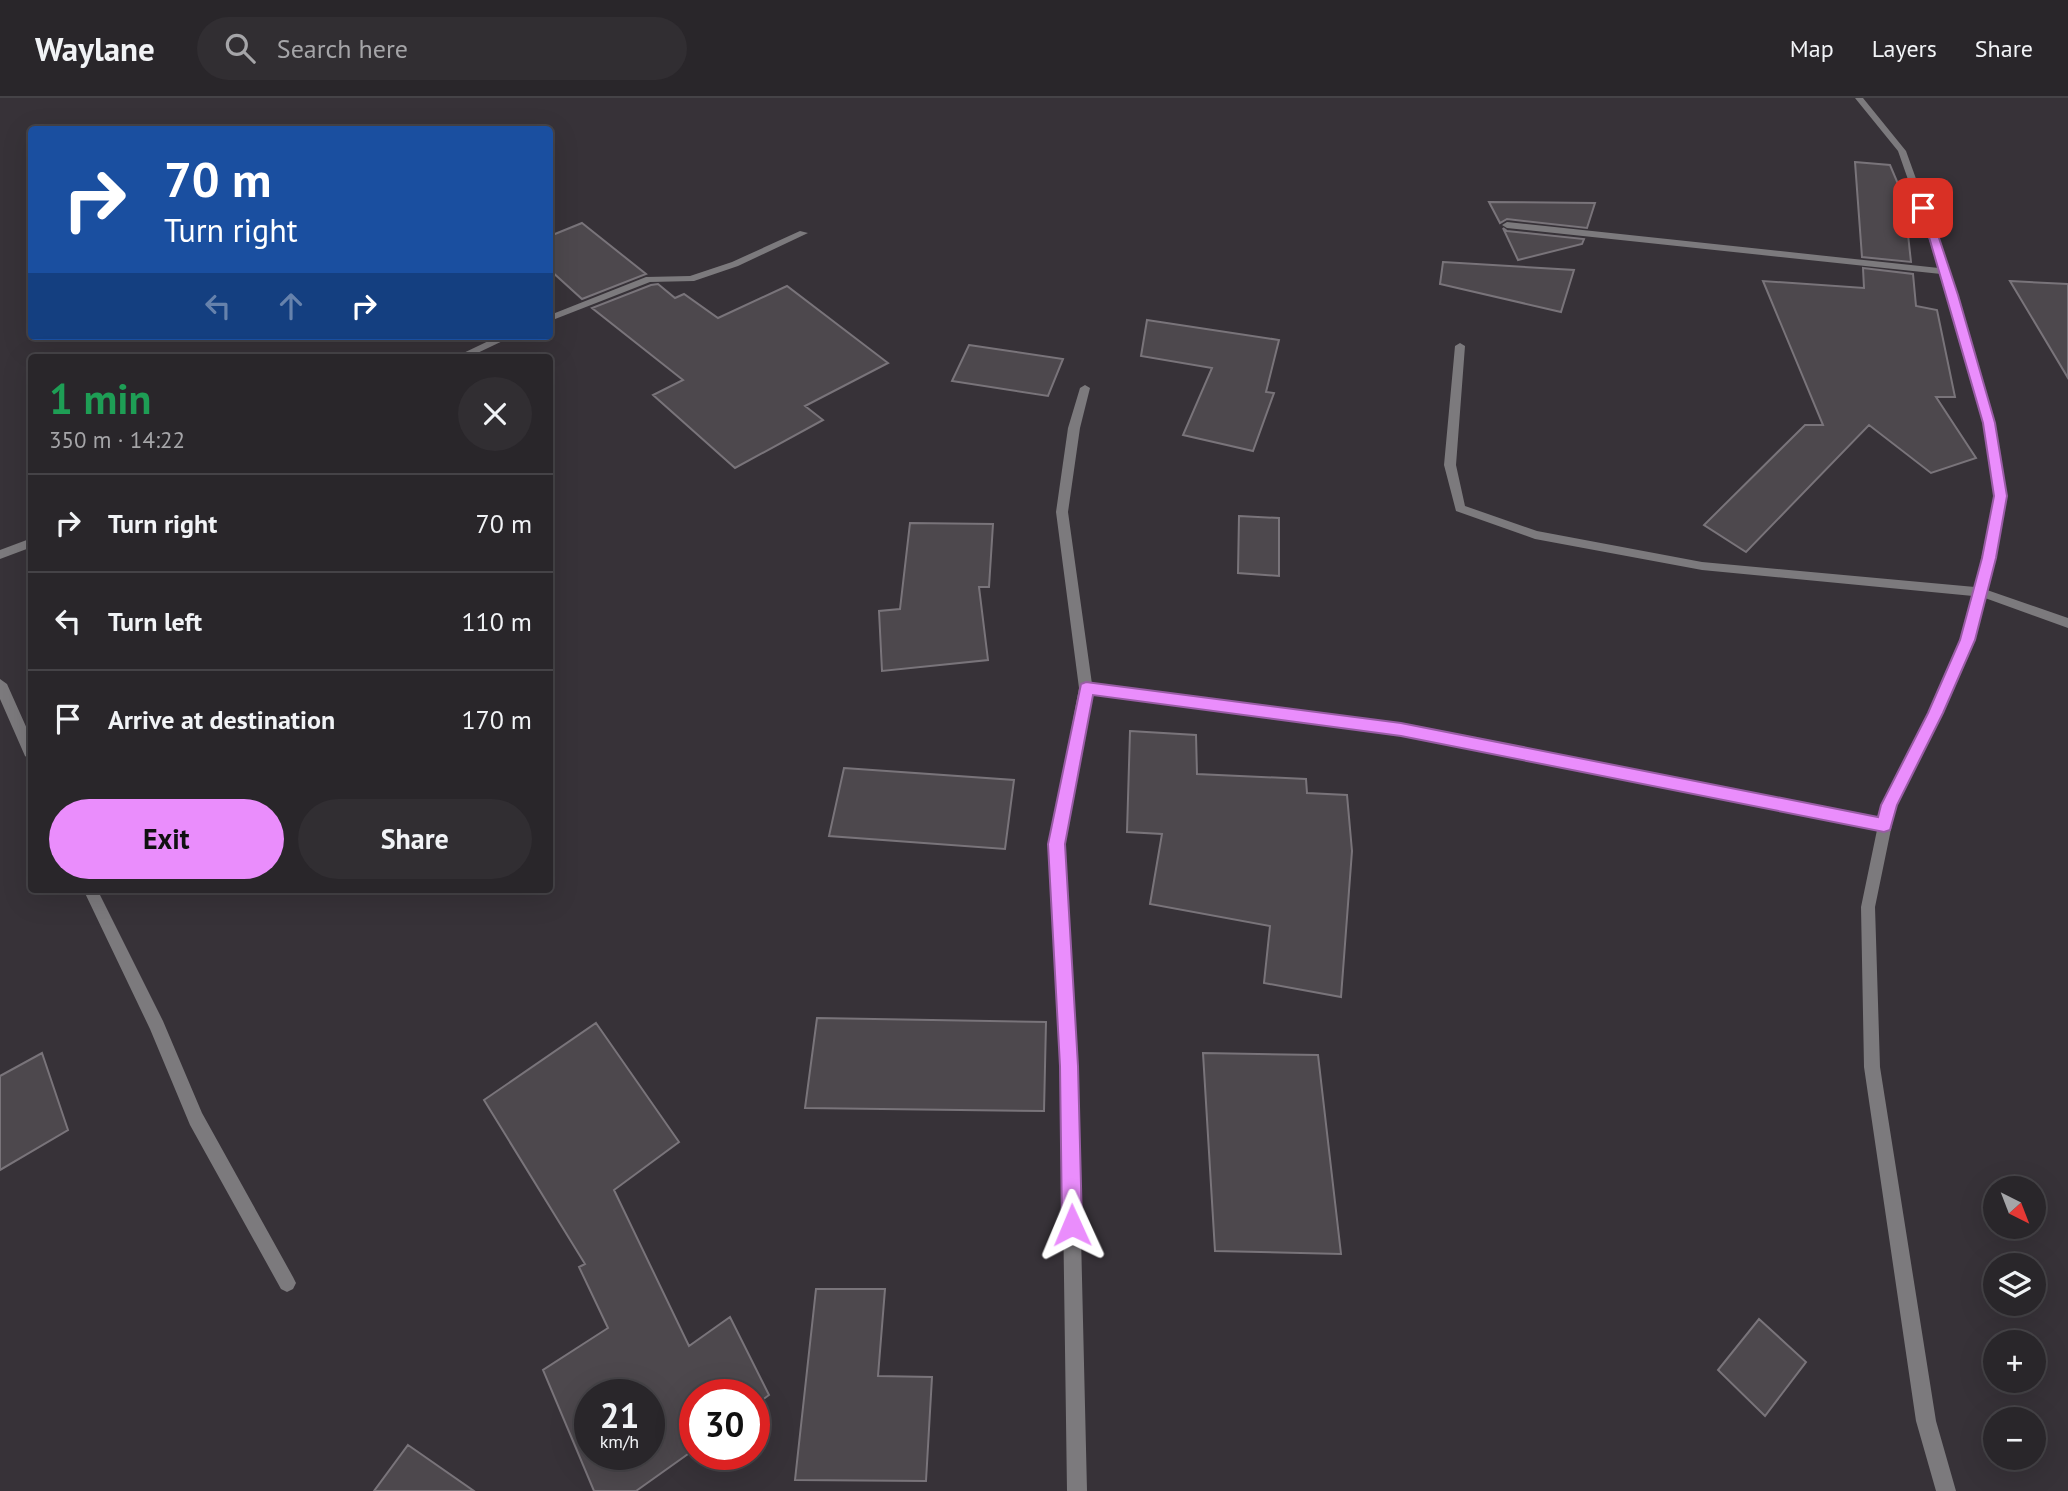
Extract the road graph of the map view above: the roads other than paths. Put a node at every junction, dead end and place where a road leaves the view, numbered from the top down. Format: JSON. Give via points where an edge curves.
{"nodes":[{"id":1,"x":1859,"y":98,"type":"edge"},
{"id":2,"x":1507,"y":225,"type":"dead end"},
{"id":3,"x":803,"y":233,"type":"dead end"},
{"id":4,"x":1945,"y":272,"type":"junction"},
{"id":5,"x":553,"y":317,"type":"edge"},
{"id":6,"x":500,"y":340,"type":"edge"},
{"id":7,"x":1460,"y":346,"type":"dead end"},
{"id":8,"x":467,"y":354,"type":"edge"},
{"id":9,"x":1085,"y":388,"type":"dead end"},
{"id":10,"x":28,"y":544,"type":"edge"},
{"id":11,"x":0,"y":555,"type":"edge"},
{"id":12,"x":1980,"y":592,"type":"junction"},
{"id":13,"x":2068,"y":623,"type":"edge"},
{"id":14,"x":0,"y":684,"type":"edge"},
{"id":15,"x":1086,"y":688,"type":"junction"},
{"id":16,"x":28,"y":747,"type":"edge"},
{"id":17,"x":1884,"y":825,"type":"junction"},
{"id":18,"x":92,"y":893,"type":"edge"},
{"id":19,"x":287,"y":1283,"type":"dead end"},
{"id":20,"x":1077,"y":1491,"type":"edge"},
{"id":21,"x":1946,"y":1491,"type":"edge"}],
"edges":[{"from":1,"to":4,"type":"street","via":[[1902,151]]},
{"from":2,"to":4,"type":"street"},
{"from":3,"to":5,"type":"street","via":[[691,279],[649,279]]},
{"from":4,"to":12,"type":"street","via":[[1989,423],[2001,496]]},
{"from":6,"to":8,"type":"street"},
{"from":7,"to":12,"type":"street","via":[[1450,464],[1460,508],[1535,535],[1702,566]]},
{"from":9,"to":15,"type":"street","via":[[1074,428],[1062,512]]},
{"from":10,"to":11,"type":"street"},
{"from":12,"to":13,"type":"street"},
{"from":12,"to":17,"type":"street","via":[[1968,640],[1889,805]]},
{"from":14,"to":16,"type":"street"},
{"from":15,"to":17,"type":"street","via":[[1401,729]]},
{"from":15,"to":20,"type":"street","via":[[1057,844],[1069,1066]]},
{"from":17,"to":21,"type":"street","via":[[1868,907],[1872,1067],[1926,1421]]},
{"from":18,"to":19,"type":"street","via":[[196,1119]]}]}
